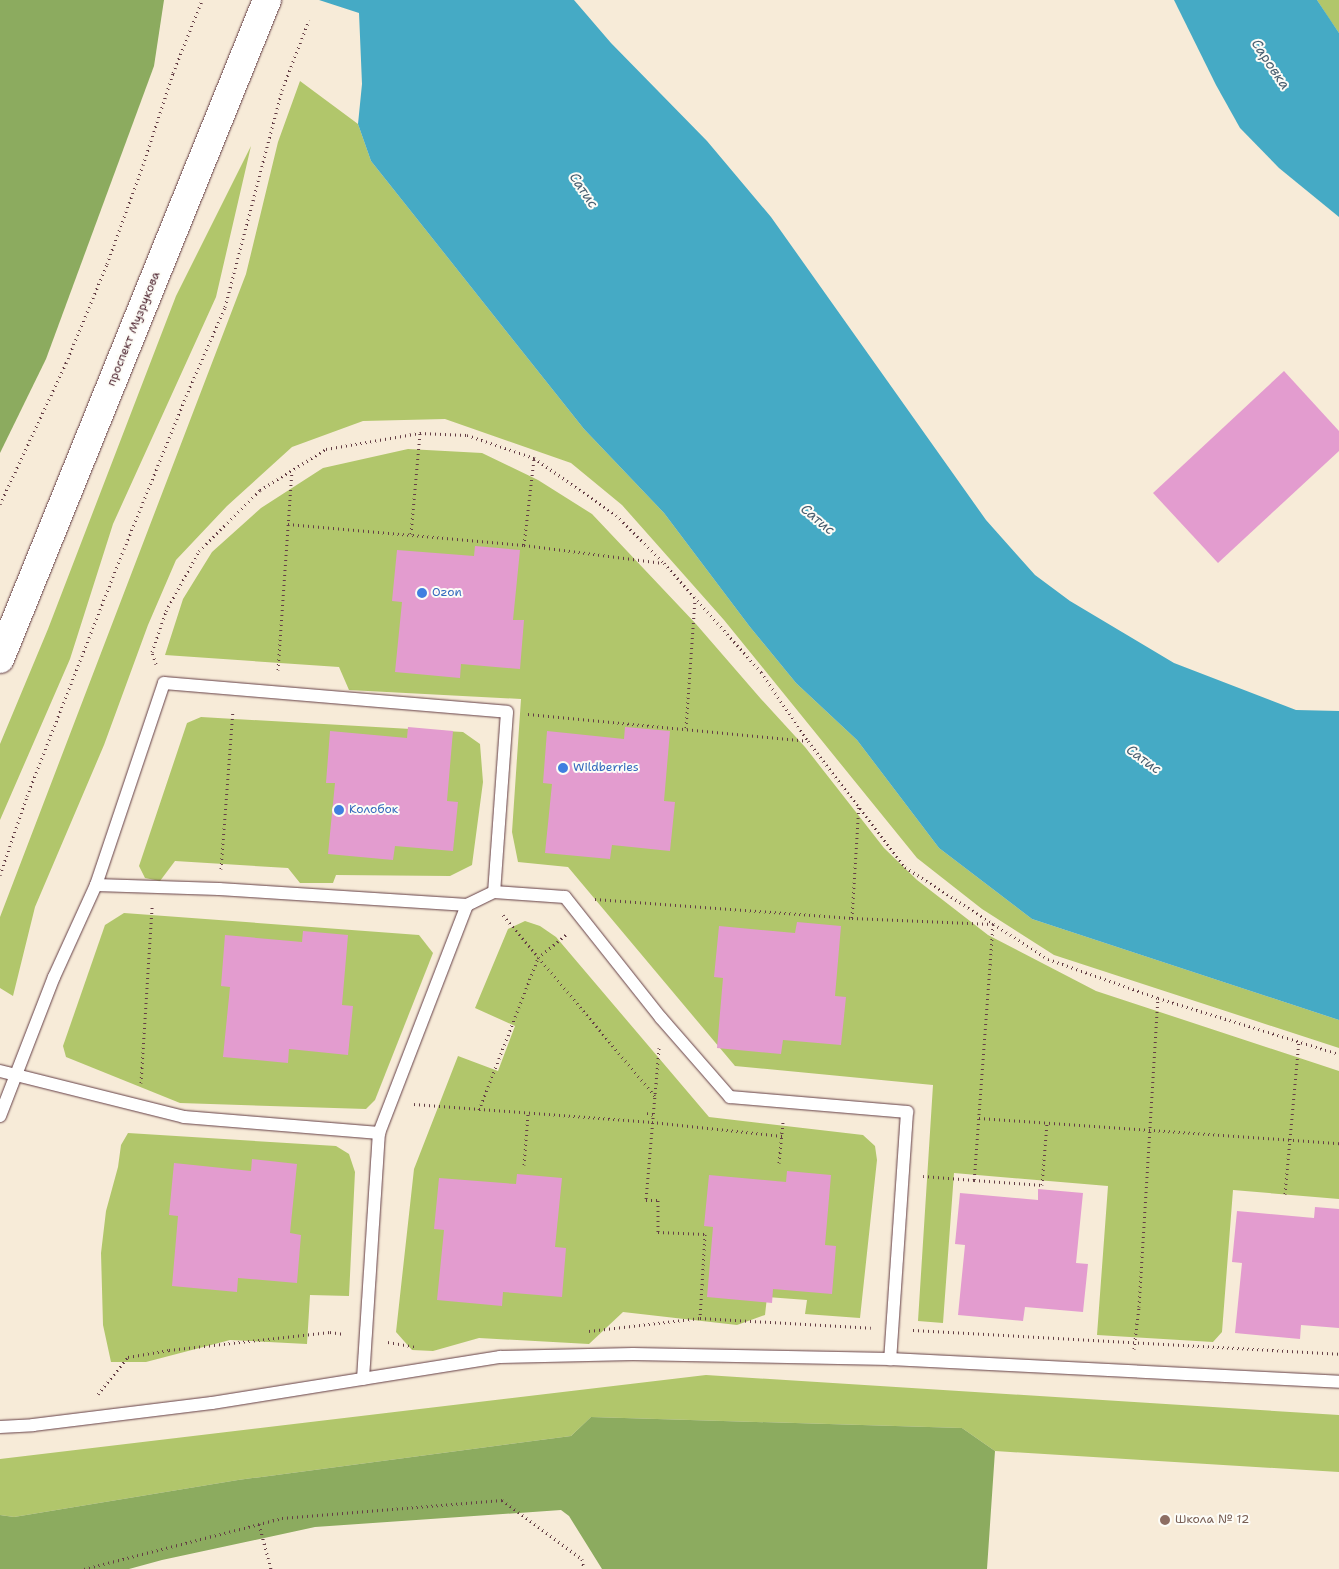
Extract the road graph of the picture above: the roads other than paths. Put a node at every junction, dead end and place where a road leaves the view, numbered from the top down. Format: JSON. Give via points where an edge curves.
{"nodes":[{"id":1,"x":265,"y":4,"type":"edge"},
{"id":2,"x":0,"y":659,"type":"edge"},
{"id":3,"x":96,"y":885,"type":"junction"},
{"id":4,"x":490,"y":894,"type":"junction"},
{"id":5,"x":467,"y":905,"type":"junction"},
{"id":6,"x":0,"y":1071,"type":"edge"},
{"id":7,"x":15,"y":1077,"type":"junction"},
{"id":8,"x":0,"y":1116,"type":"edge"},
{"id":9,"x":379,"y":1133,"type":"junction"},
{"id":10,"x":890,"y":1359,"type":"junction"},
{"id":11,"x":363,"y":1379,"type":"junction"},
{"id":12,"x":1339,"y":1382,"type":"edge"},
{"id":13,"x":0,"y":1427,"type":"edge"}],
"edges":[{"from":1,"to":2,"type":"main road","name":"проспект Музрукова"},
{"from":3,"to":4,"type":"lane","via":[[164,684],[507,712]]},
{"from":3,"to":5,"type":"lane","via":[[219,889]]},
{"from":3,"to":7,"type":"lane","via":[[54,977]]},
{"from":4,"to":5,"type":"lane"},
{"from":4,"to":10,"type":"lane","via":[[565,897],[661,1018],[730,1097],[907,1112]]},
{"from":5,"to":9,"type":"lane"},
{"from":6,"to":7,"type":"lane"},
{"from":7,"to":8,"type":"lane"},
{"from":7,"to":9,"type":"lane","via":[[184,1118]]},
{"from":9,"to":11,"type":"lane"},
{"from":10,"to":11,"type":"lane","via":[[633,1354],[500,1357]]},
{"from":10,"to":12,"type":"lane"},
{"from":11,"to":13,"type":"lane","via":[[212,1403],[33,1426]]}]}
